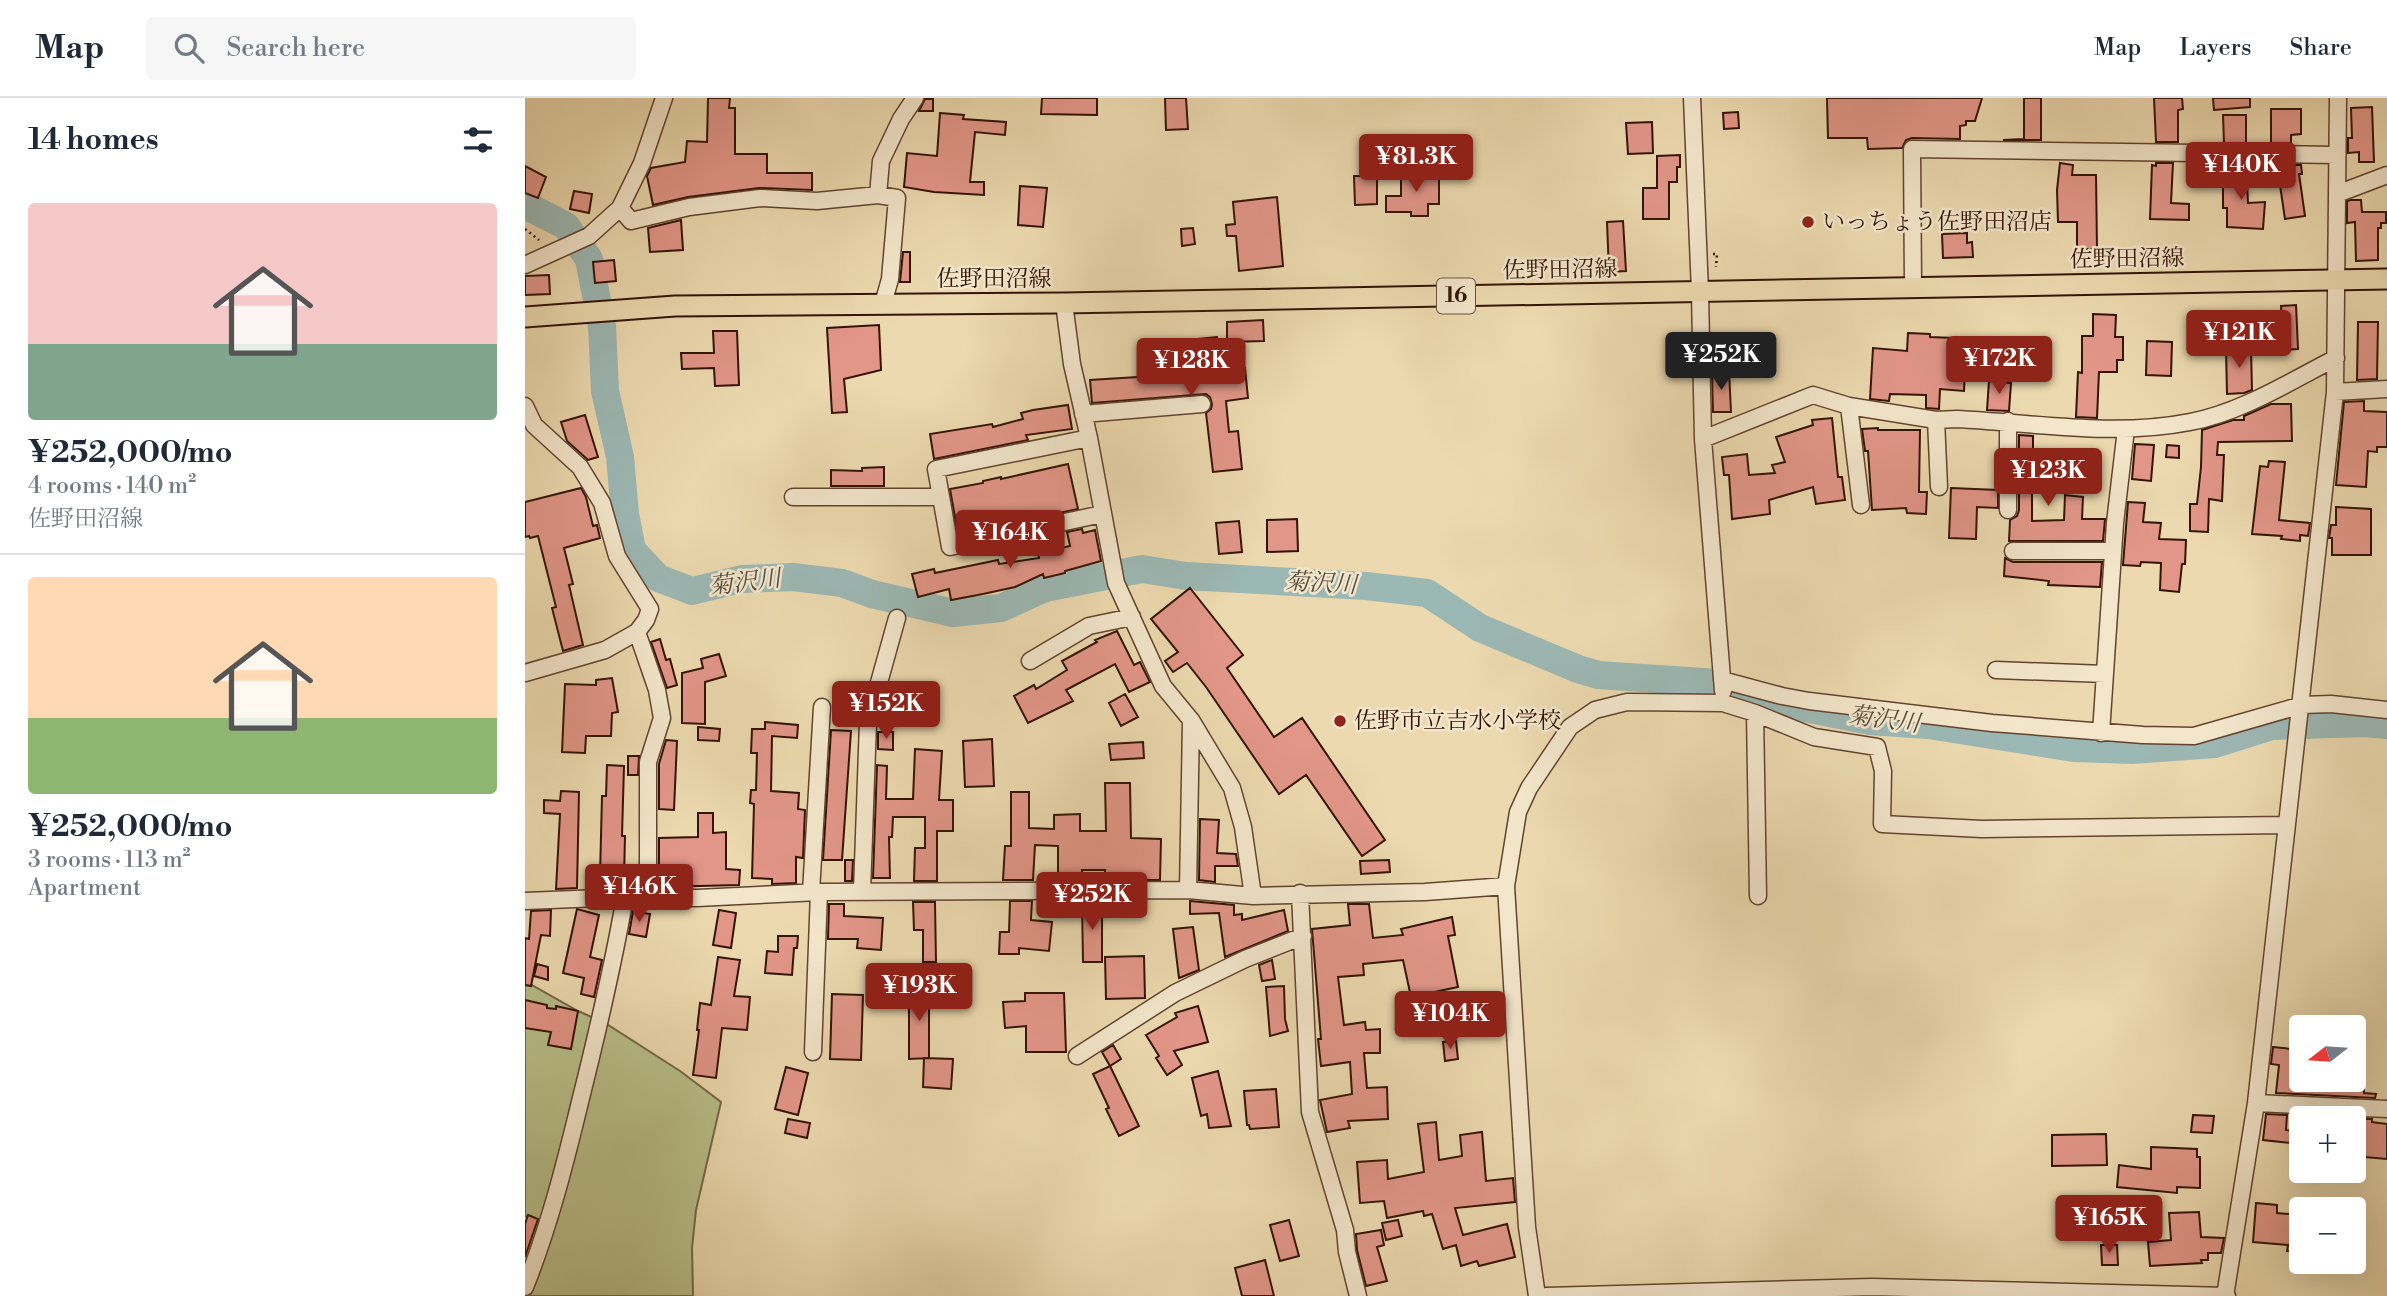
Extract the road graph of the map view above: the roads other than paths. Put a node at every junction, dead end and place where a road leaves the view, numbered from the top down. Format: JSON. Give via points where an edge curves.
{"nodes":[{"id":1,"x":664,"y":98,"type":"edge"},
{"id":2,"x":915,"y":98,"type":"edge"},
{"id":3,"x":1692,"y":98,"type":"edge"},
{"id":4,"x":2338,"y":98,"type":"edge"},
{"id":5,"x":2337,"y":155,"type":"junction"},
{"id":6,"x":2387,"y":175,"type":"edge"},
{"id":7,"x":2337,"y":194,"type":"junction"},
{"id":8,"x":878,"y":195,"type":"junction"},
{"id":9,"x":620,"y":208,"type":"junction"},
{"id":10,"x":525,"y":265,"type":"edge"},
{"id":11,"x":2387,"y":279,"type":"edge"},
{"id":12,"x":2336,"y":280,"type":"junction"},
{"id":13,"x":1913,"y":287,"type":"junction"},
{"id":14,"x":1700,"y":292,"type":"junction"},
{"id":15,"x":1064,"y":303,"type":"junction"},
{"id":16,"x":883,"y":304,"type":"junction"},
{"id":17,"x":525,"y":317,"type":"edge"},
{"id":18,"x":2336,"y":358,"type":"junction"},
{"id":19,"x":2387,"y":389,"type":"edge"},
{"id":20,"x":2335,"y":391,"type":"junction"},
{"id":21,"x":1202,"y":404,"type":"dead end"},
{"id":22,"x":525,"y":406,"type":"edge"},
{"id":23,"x":1849,"y":406,"type":"junction"},
{"id":24,"x":1083,"y":414,"type":"junction"},
{"id":25,"x":1935,"y":420,"type":"junction"},
{"id":26,"x":2008,"y":421,"type":"junction"},
{"id":27,"x":2126,"y":429,"type":"junction"},
{"id":28,"x":1089,"y":438,"type":"junction"},
{"id":29,"x":1703,"y":439,"type":"junction"},
{"id":30,"x":1939,"y":487,"type":"dead end"},
{"id":31,"x":793,"y":497,"type":"dead end"},
{"id":32,"x":941,"y":497,"type":"junction"},
{"id":33,"x":1861,"y":505,"type":"dead end"},
{"id":34,"x":2007,"y":510,"type":"dead end"},
{"id":35,"x":1102,"y":514,"type":"junction"},
{"id":36,"x":2013,"y":551,"type":"dead end"},
{"id":37,"x":2113,"y":551,"type":"junction"},
{"id":38,"x":1132,"y":617,"type":"junction"},
{"id":39,"x":897,"y":618,"type":"dead end"},
{"id":40,"x":637,"y":632,"type":"junction"},
{"id":41,"x":1030,"y":661,"type":"dead end"},
{"id":42,"x":1996,"y":670,"type":"dead end"},
{"id":43,"x":525,"y":673,"type":"edge"},
{"id":44,"x":2105,"y":674,"type":"junction"},
{"id":45,"x":1722,"y":680,"type":"junction"},
{"id":46,"x":1723,"y":704,"type":"junction"},
{"id":47,"x":2302,"y":705,"type":"junction"},
{"id":48,"x":822,"y":707,"type":"dead end"},
{"id":49,"x":2387,"y":710,"type":"edge"},
{"id":50,"x":1755,"y":713,"type":"junction"},
{"id":51,"x":1191,"y":720,"type":"junction"},
{"id":52,"x":2101,"y":733,"type":"junction"},
{"id":53,"x":2286,"y":825,"type":"junction"},
{"id":54,"x":1506,"y":886,"type":"junction"},
{"id":55,"x":1188,"y":890,"type":"junction"},
{"id":56,"x":815,"y":892,"type":"junction"},
{"id":57,"x":862,"y":892,"type":"junction"},
{"id":58,"x":1300,"y":893,"type":"junction"},
{"id":59,"x":1253,"y":896,"type":"junction"},
{"id":60,"x":1758,"y":896,"type":"dead end"},
{"id":61,"x":625,"y":897,"type":"junction"},
{"id":62,"x":648,"y":897,"type":"junction"},
{"id":63,"x":525,"y":901,"type":"edge"},
{"id":64,"x":1303,"y":936,"type":"junction"},
{"id":65,"x":813,"y":1052,"type":"dead end"},
{"id":66,"x":1077,"y":1056,"type":"dead end"},
{"id":67,"x":2256,"y":1103,"type":"junction"},
{"id":68,"x":2387,"y":1109,"type":"edge"},
{"id":69,"x":525,"y":1287,"type":"edge"},
{"id":70,"x":1942,"y":1292,"type":"edge"},
{"id":71,"x":1358,"y":1296,"type":"edge"},
{"id":72,"x":1537,"y":1296,"type":"edge"},
{"id":73,"x":1546,"y":1296,"type":"edge"},
{"id":74,"x":2226,"y":1296,"type":"edge"}],
"edges":[{"from":1,"to":9,"type":"street","via":[[642,163]]},
{"from":2,"to":8,"type":"street","via":[[881,161]]},
{"from":3,"to":14,"type":"street"},
{"from":4,"to":5,"type":"street"},
{"from":5,"to":7,"type":"street"},
{"from":5,"to":13,"type":"street","via":[[1912,149]]},
{"from":6,"to":7,"type":"street"},
{"from":7,"to":12,"type":"street"},
{"from":8,"to":9,"type":"street","via":[[817,201],[760,198],[689,207],[631,221]]},
{"from":8,"to":16,"type":"street","via":[[897,198],[890,279]]},
{"from":9,"to":10,"type":"street","via":[[589,236]]},
{"from":11,"to":12,"type":"main road","name":"佐野田沼線","number":"16"},
{"from":12,"to":13,"type":"main road","name":"佐野田沼線","number":"16"},
{"from":12,"to":18,"type":"street"},
{"from":13,"to":14,"type":"main road","name":"佐野田沼線","number":"16"},
{"from":14,"to":15,"type":"main road","name":"佐野田沼線","number":"16"},
{"from":14,"to":29,"type":"street"},
{"from":15,"to":16,"type":"main road","name":"佐野田沼線","number":"16"},
{"from":15,"to":24,"type":"street"},
{"from":16,"to":17,"type":"main road","name":"佐野田沼線","number":"16","via":[[675,306]]},
{"from":18,"to":20,"type":"street"},
{"from":18,"to":27,"type":"street","via":[[2229,411],[2192,422]]},
{"from":19,"to":20,"type":"street"},
{"from":20,"to":47,"type":"street"},
{"from":21,"to":24,"type":"street"},
{"from":22,"to":40,"type":"street","via":[[534,425],[580,467],[602,503],[617,556],[650,608]]},
{"from":23,"to":25,"type":"street"},
{"from":23,"to":29,"type":"street","via":[[1813,396]]},
{"from":23,"to":33,"type":"street"},
{"from":24,"to":28,"type":"street"},
{"from":25,"to":26,"type":"street"},
{"from":25,"to":30,"type":"street"},
{"from":26,"to":27,"type":"street"},
{"from":26,"to":34,"type":"street"},
{"from":27,"to":37,"type":"street"},
{"from":28,"to":32,"type":"street","via":[[936,469]]},
{"from":28,"to":35,"type":"street"},
{"from":29,"to":45,"type":"street"},
{"from":31,"to":32,"type":"street"},
{"from":32,"to":35,"type":"street","via":[[950,547]]},
{"from":35,"to":38,"type":"street","via":[[1116,583]]},
{"from":36,"to":37,"type":"street"},
{"from":37,"to":44,"type":"street"},
{"from":38,"to":41,"type":"street","via":[[1089,626]]},
{"from":38,"to":51,"type":"street","via":[[1163,686]]},
{"from":39,"to":57,"type":"street","via":[[868,722]]},
{"from":40,"to":43,"type":"street","via":[[605,650]]},
{"from":40,"to":62,"type":"street","via":[[662,718],[648,762]]},
{"from":42,"to":44,"type":"street"},
{"from":44,"to":52,"type":"street"},
{"from":45,"to":46,"type":"street"},
{"from":45,"to":52,"type":"street","via":[[1809,701]]},
{"from":46,"to":50,"type":"street"},
{"from":46,"to":54,"type":"street","via":[[1627,702],[1595,710],[1570,727],[1528,788],[1518,812]]},
{"from":47,"to":49,"type":"street"},
{"from":47,"to":52,"type":"street","via":[[2194,736]]},
{"from":47,"to":53,"type":"street"},
{"from":48,"to":56,"type":"street"},
{"from":50,"to":53,"type":"street","via":[[1814,737],[1877,747],[1883,771],[1882,824],[1982,828]]},
{"from":50,"to":60,"type":"street"},
{"from":51,"to":55,"type":"street"},
{"from":51,"to":59,"type":"street","via":[[1232,788]]},
{"from":53,"to":67,"type":"street"},
{"from":54,"to":58,"type":"street"},
{"from":54,"to":72,"type":"street","via":[[1527,1227]]},
{"from":55,"to":57,"type":"street"},
{"from":55,"to":59,"type":"street"},
{"from":56,"to":57,"type":"street"},
{"from":56,"to":62,"type":"street"},
{"from":56,"to":65,"type":"street"},
{"from":58,"to":59,"type":"street"},
{"from":58,"to":64,"type":"street"},
{"from":61,"to":62,"type":"street"},
{"from":61,"to":63,"type":"street"},
{"from":61,"to":69,"type":"street","via":[[565,1164]]},
{"from":64,"to":66,"type":"street","via":[[1175,992]]},
{"from":64,"to":71,"type":"street","via":[[1310,1112],[1345,1230]]},
{"from":67,"to":68,"type":"street"},
{"from":67,"to":74,"type":"street"},
{"from":70,"to":73,"type":"street","via":[[1872,1287]]},
{"from":70,"to":74,"type":"street"}]}
